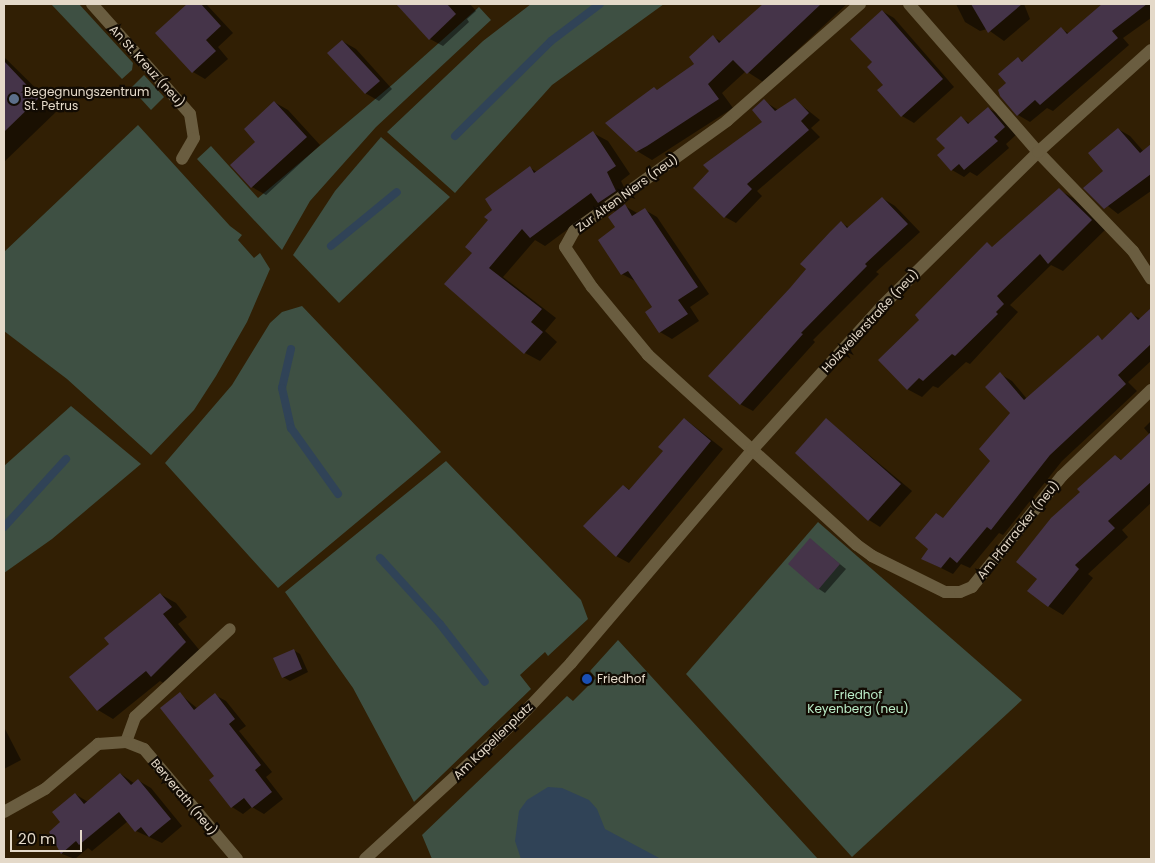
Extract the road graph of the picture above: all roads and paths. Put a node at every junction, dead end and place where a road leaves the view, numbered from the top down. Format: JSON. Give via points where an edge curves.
{"nodes":[{"id":1,"x":92,"y":4,"type":"edge"},
{"id":2,"x":860,"y":4,"type":"edge"},
{"id":3,"x":909,"y":4,"type":"edge"},
{"id":4,"x":1151,"y":50,"type":"edge"},
{"id":5,"x":1038,"y":152,"type":"junction"},
{"id":6,"x":182,"y":158,"type":"dead end"},
{"id":7,"x":1151,"y":279,"type":"edge"},
{"id":8,"x":1151,"y":390,"type":"edge"},
{"id":9,"x":752,"y":450,"type":"junction"},
{"id":10,"x":614,"y":616,"type":"joint"},
{"id":11,"x":230,"y":629,"type":"dead end"},
{"id":12,"x":126,"y":742,"type":"junction"},
{"id":13,"x":4,"y":812,"type":"edge"},
{"id":14,"x":237,"y":859,"type":"edge"},
{"id":15,"x":365,"y":859,"type":"edge"}],
"edges":[{"from":1,"to":6,"type":"street","name":"An St. Kreuz (neu)","via":[[190,114],[194,138]]},
{"from":2,"to":9,"type":"street","name":"Zur Alten Niers (neu)","via":[[727,121],[574,231],[565,247],[648,355]]},
{"from":3,"to":5,"type":"street"},
{"from":4,"to":5,"type":"street","name":"Holzweilerstraße (neu)"},
{"from":5,"to":7,"type":"street","via":[[1133,252]]},
{"from":5,"to":9,"type":"street","name":"Holzweilerstraße (neu)","via":[[883,305]]},
{"from":8,"to":9,"type":"street","name":"Am Pfarracker (neu)","via":[[1062,476],[972,587],[952,593],[864,551]]},
{"from":9,"to":10,"type":"street","name":"Holzweilerstraße (neu)"},
{"from":10,"to":15,"type":"street","name":"Am Kapellenplatz","via":[[519,718]]},
{"from":11,"to":12,"type":"street","via":[[135,717]]},
{"from":12,"to":13,"type":"street","via":[[98,744],[45,789]]},
{"from":12,"to":14,"type":"street","name":"Berverath (neu)","via":[[144,749]]}]}
